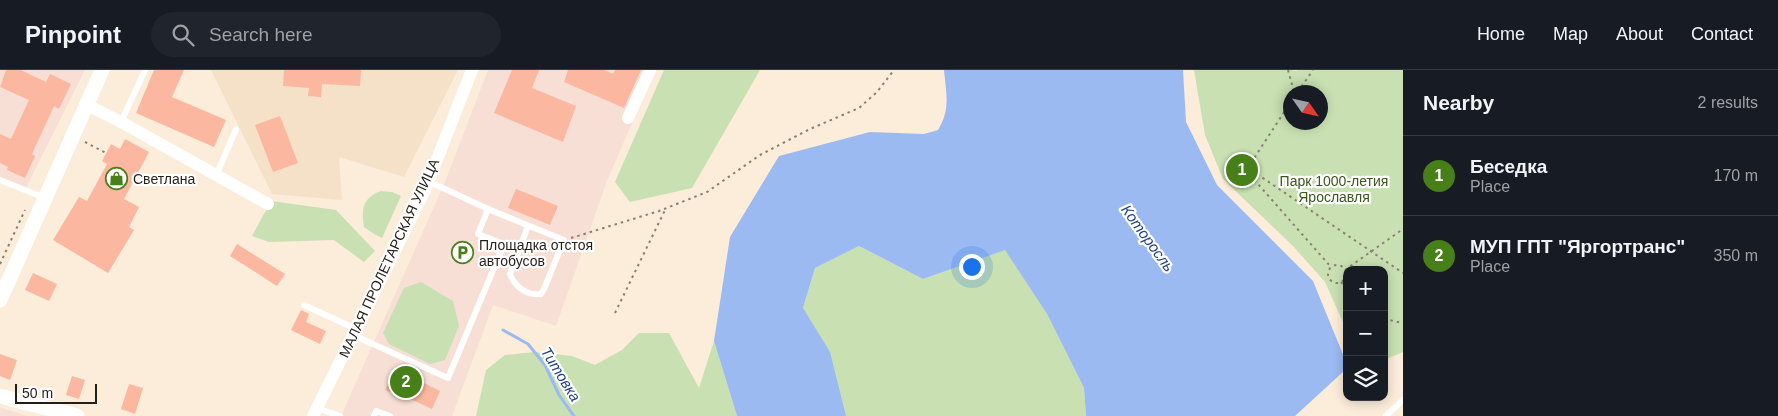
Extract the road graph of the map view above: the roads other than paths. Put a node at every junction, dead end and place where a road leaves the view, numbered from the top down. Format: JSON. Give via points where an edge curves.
{"nodes":[{"id":1,"x":102,"y":70,"type":"edge"},
{"id":2,"x":146,"y":70,"type":"edge"},
{"id":3,"x":472,"y":70,"type":"edge"},
{"id":4,"x":650,"y":70,"type":"edge"},
{"id":5,"x":87,"y":105,"type":"junction"},
{"id":6,"x":628,"y":118,"type":"dead end"},
{"id":7,"x":121,"y":122,"type":"junction"},
{"id":8,"x":236,"y":129,"type":"dead end"},
{"id":9,"x":216,"y":176,"type":"junction"},
{"id":10,"x":0,"y":180,"type":"edge"},
{"id":11,"x":428,"y":181,"type":"junction"},
{"id":12,"x":46,"y":198,"type":"junction"},
{"id":13,"x":268,"y":204,"type":"dead end"},
{"id":14,"x":488,"y":209,"type":"junction"},
{"id":15,"x":528,"y":226,"type":"junction"},
{"id":16,"x":0,"y":300,"type":"edge"},
{"id":17,"x":304,"y":305,"type":"dead end"},
{"id":18,"x":355,"y":332,"type":"junction"},
{"id":19,"x":0,"y":396,"type":"edge"},
{"id":20,"x":1403,"y":400,"type":"edge"},
{"id":21,"x":315,"y":412,"type":"edge"},
{"id":22,"x":52,"y":413,"type":"edge"},
{"id":23,"x":76,"y":416,"type":"edge"},
{"id":24,"x":340,"y":416,"type":"edge"},
{"id":25,"x":374,"y":416,"type":"edge"},
{"id":26,"x":390,"y":416,"type":"edge"},
{"id":27,"x":1386,"y":416,"type":"edge"}],
"edges":[{"from":1,"to":5,"type":"street"},
{"from":2,"to":7,"type":"lane"},
{"from":3,"to":11,"type":"street","name":"МАЛАЯ ПРОЛЕТАРСКАЯ УЛИЦА"},
{"from":4,"to":6,"type":"street"},
{"from":5,"to":7,"type":"street"},
{"from":5,"to":12,"type":"street"},
{"from":7,"to":9,"type":"street"},
{"from":8,"to":9,"type":"lane"},
{"from":9,"to":13,"type":"street"},
{"from":10,"to":12,"type":"lane"},
{"from":11,"to":14,"type":"lane"},
{"from":11,"to":18,"type":"street","name":"МАЛАЯ ПРОЛЕТАРСКАЯ УЛИЦА"},
{"from":12,"to":16,"type":"street"},
{"from":14,"to":15,"type":"lane"},
{"from":14,"to":18,"type":"lane","via":[[478,234],[504,244],[448,378]]},
{"from":15,"to":15,"type":"lane","via":[[510,274],[520,288],[541,294],[564,240]]},
{"from":17,"to":18,"type":"lane"},
{"from":18,"to":21,"type":"street","name":"МАЛАЯ ПРОЛЕТАРСКАЯ УЛИЦА"},
{"from":19,"to":22,"type":"street"},
{"from":20,"to":27,"type":"lane"},
{"from":21,"to":24,"type":"lane"},
{"from":22,"to":23,"type":"street"},
{"from":25,"to":26,"type":"lane","via":[[376,411]]}]}
